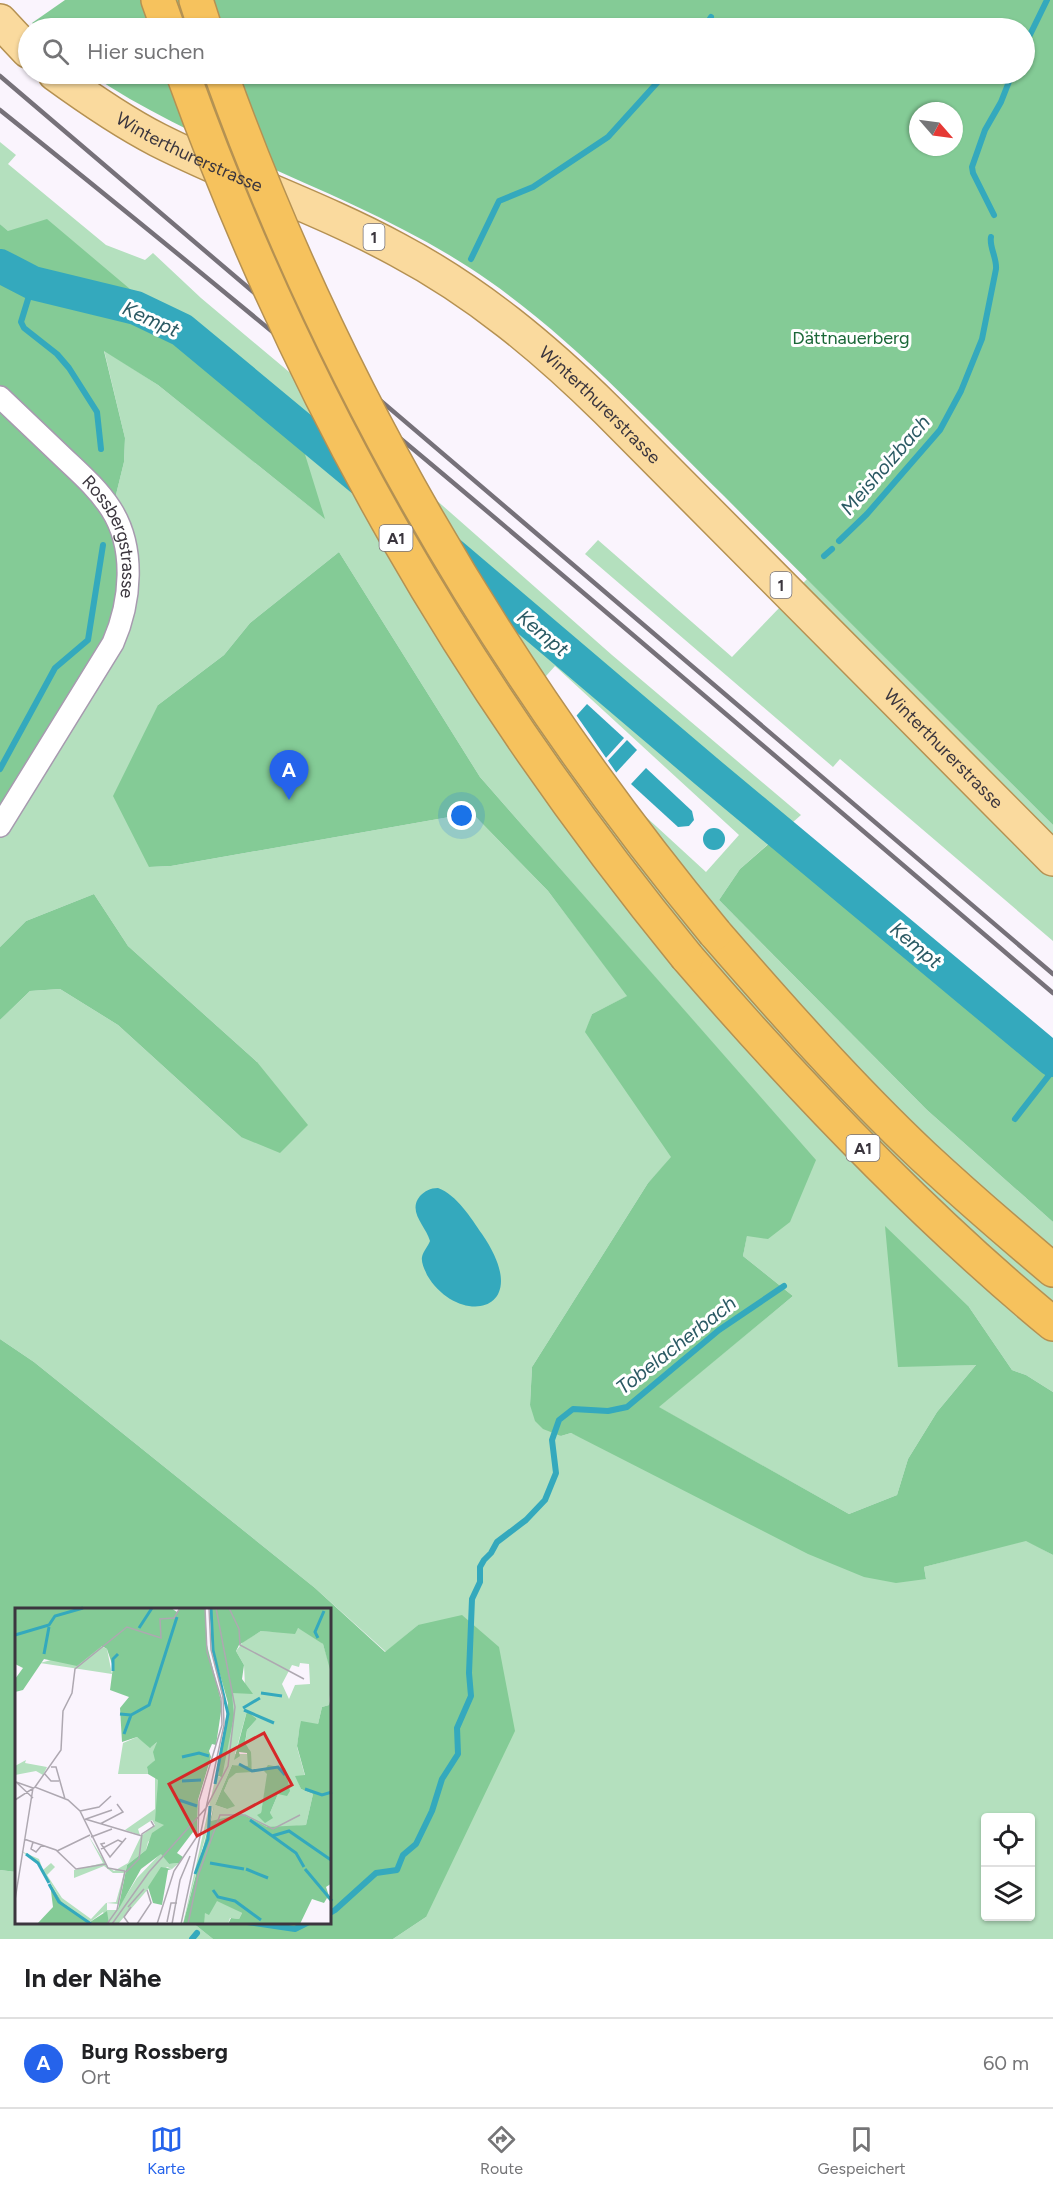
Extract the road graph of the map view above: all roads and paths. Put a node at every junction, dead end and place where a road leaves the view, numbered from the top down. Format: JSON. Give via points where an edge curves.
{"nodes":[{"id":1,"x":196,"y":0,"type":"edge"},
{"id":2,"x":202,"y":18,"type":"edge"},
{"id":3,"x":0,"y":21,"type":"edge"},
{"id":4,"x":18,"y":40,"type":"edge"},
{"id":5,"x":69,"y":84,"type":"edge"},
{"id":6,"x":187,"y":84,"type":"edge"},
{"id":7,"x":225,"y":84,"type":"edge"},
{"id":8,"x":0,"y":397,"type":"edge"},
{"id":9,"x":0,"y":826,"type":"edge"},
{"id":10,"x":1053,"y":859,"type":"edge"},
{"id":11,"x":1053,"y":1270,"type":"edge"},
{"id":12,"x":1053,"y":1324,"type":"edge"}],
"edges":[{"from":1,"to":2,"type":"highway"},
{"from":3,"to":4,"type":"main road"},
{"from":5,"to":10,"type":"main road","name":"Winterthurerstrasse","number":"1","via":[[158,140],[386,243],[450,279],[504,317],[608,410]]},
{"from":6,"to":12,"type":"highway","number":"A1","bridge":true,"via":[[276,303],[344,442],[451,631],[537,761],[624,878],[754,1034],[972,1254]]},
{"from":7,"to":11,"type":"highway","number":"A1","bridge":true,"via":[[308,289],[357,389],[424,515],[560,732],[652,856],[816,1047],[961,1190]]},
{"from":8,"to":9,"type":"street","name":"Rossbergstrasse","via":[[106,502],[124,542],[128,578],[124,612],[113,643]]}]}
